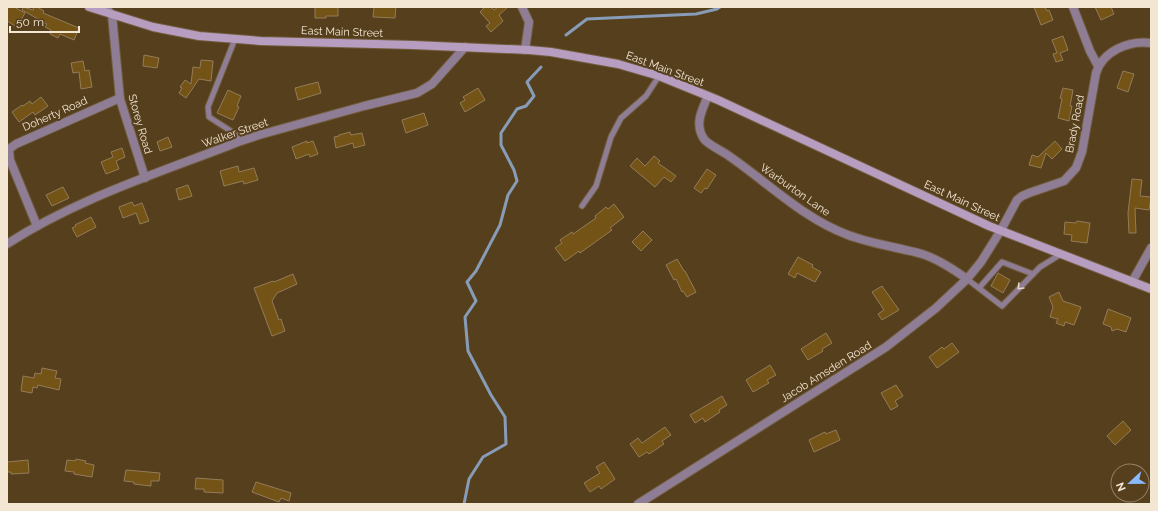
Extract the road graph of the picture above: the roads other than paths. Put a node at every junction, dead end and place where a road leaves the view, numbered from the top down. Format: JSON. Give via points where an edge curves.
{"nodes":[{"id":1,"x":89,"y":7,"type":"edge"},
{"id":2,"x":105,"y":7,"type":"edge"},
{"id":3,"x":522,"y":7,"type":"edge"},
{"id":4,"x":1073,"y":7,"type":"edge"},
{"id":5,"x":112,"y":15,"type":"junction"},
{"id":6,"x":235,"y":39,"type":"junction"},
{"id":7,"x":1151,"y":43,"type":"edge"},
{"id":8,"x":465,"y":48,"type":"junction"},
{"id":9,"x":525,"y":50,"type":"junction"},
{"id":10,"x":1098,"y":66,"type":"junction"},
{"id":11,"x":659,"y":76,"type":"junction"},
{"id":12,"x":708,"y":96,"type":"junction"},
{"id":13,"x":120,"y":98,"type":"junction"},
{"id":14,"x":238,"y":142,"type":"junction"},
{"id":15,"x":145,"y":178,"type":"junction"},
{"id":16,"x":582,"y":206,"type":"dead end"},
{"id":17,"x":36,"y":226,"type":"junction"},
{"id":18,"x":1001,"y":230,"type":"junction"},
{"id":19,"x":7,"y":244,"type":"edge"},
{"id":20,"x":1151,"y":248,"type":"edge"},
{"id":21,"x":1061,"y":254,"type":"junction"},
{"id":22,"x":1033,"y":274,"type":"junction"},
{"id":23,"x":967,"y":279,"type":"junction"},
{"id":24,"x":1132,"y":282,"type":"junction"},
{"id":25,"x":979,"y":288,"type":"junction"},
{"id":26,"x":1151,"y":288,"type":"edge"},
{"id":27,"x":638,"y":504,"type":"edge"}],
"edges":[{"from":1,"to":5,"type":"main road","name":"East Main Street"},
{"from":2,"to":5,"type":"street"},
{"from":3,"to":9,"type":"street","via":[[529,22]]},
{"from":4,"to":10,"type":"street"},
{"from":5,"to":6,"type":"main road","name":"East Main Street","via":[[179,33]]},
{"from":5,"to":13,"type":"street","name":"Storey Road"},
{"from":6,"to":8,"type":"main road","name":"East Main Street"},
{"from":6,"to":14,"type":"lane","via":[[208,107],[209,117],[237,135]]},
{"from":7,"to":10,"type":"street","via":[[1136,43],[1116,50]]},
{"from":8,"to":9,"type":"main road","name":"East Main Street"},
{"from":8,"to":14,"type":"street","name":"Walker Street","via":[[432,84],[417,93]]},
{"from":9,"to":11,"type":"main road","name":"East Main Street","via":[[618,64]]},
{"from":10,"to":18,"type":"street","name":"Brady Road","via":[[1082,152],[1076,168],[1064,181],[1022,196]]},
{"from":11,"to":12,"type":"main road","name":"East Main Street"},
{"from":11,"to":16,"type":"lane","via":[[646,96],[621,118],[611,137],[596,186]]},
{"from":12,"to":18,"type":"main road","name":"East Main Street"},
{"from":12,"to":23,"type":"street","name":"Warburton Lane","via":[[699,121],[705,140],[799,208],[847,235],[922,254],[948,266]]},
{"from":13,"to":15,"type":"street","name":"Storey Road"},
{"from":13,"to":17,"type":"street","name":"Doherty Road","via":[[9,149],[10,160]]},
{"from":14,"to":15,"type":"street","name":"Walker Street"},
{"from":15,"to":17,"type":"street","name":"Walker Street","via":[[74,206]]},
{"from":17,"to":19,"type":"street","name":"Walker Street"},
{"from":18,"to":21,"type":"main road","name":"East Main Street"},
{"from":18,"to":23,"type":"street","name":"Jacob Amsden Road"},
{"from":20,"to":24,"type":"street"},
{"from":21,"to":22,"type":"lane"},
{"from":21,"to":24,"type":"main road","name":"East Main Street"},
{"from":22,"to":25,"type":"lane","via":[[1002,262]]},
{"from":22,"to":25,"type":"lane","one_way":true,"via":[[1002,306]]},
{"from":23,"to":25,"type":"lane"},
{"from":23,"to":27,"type":"street","name":"Jacob Amsden Road","via":[[936,308],[886,347]]},
{"from":24,"to":26,"type":"main road","name":"East Main Street"}]}
